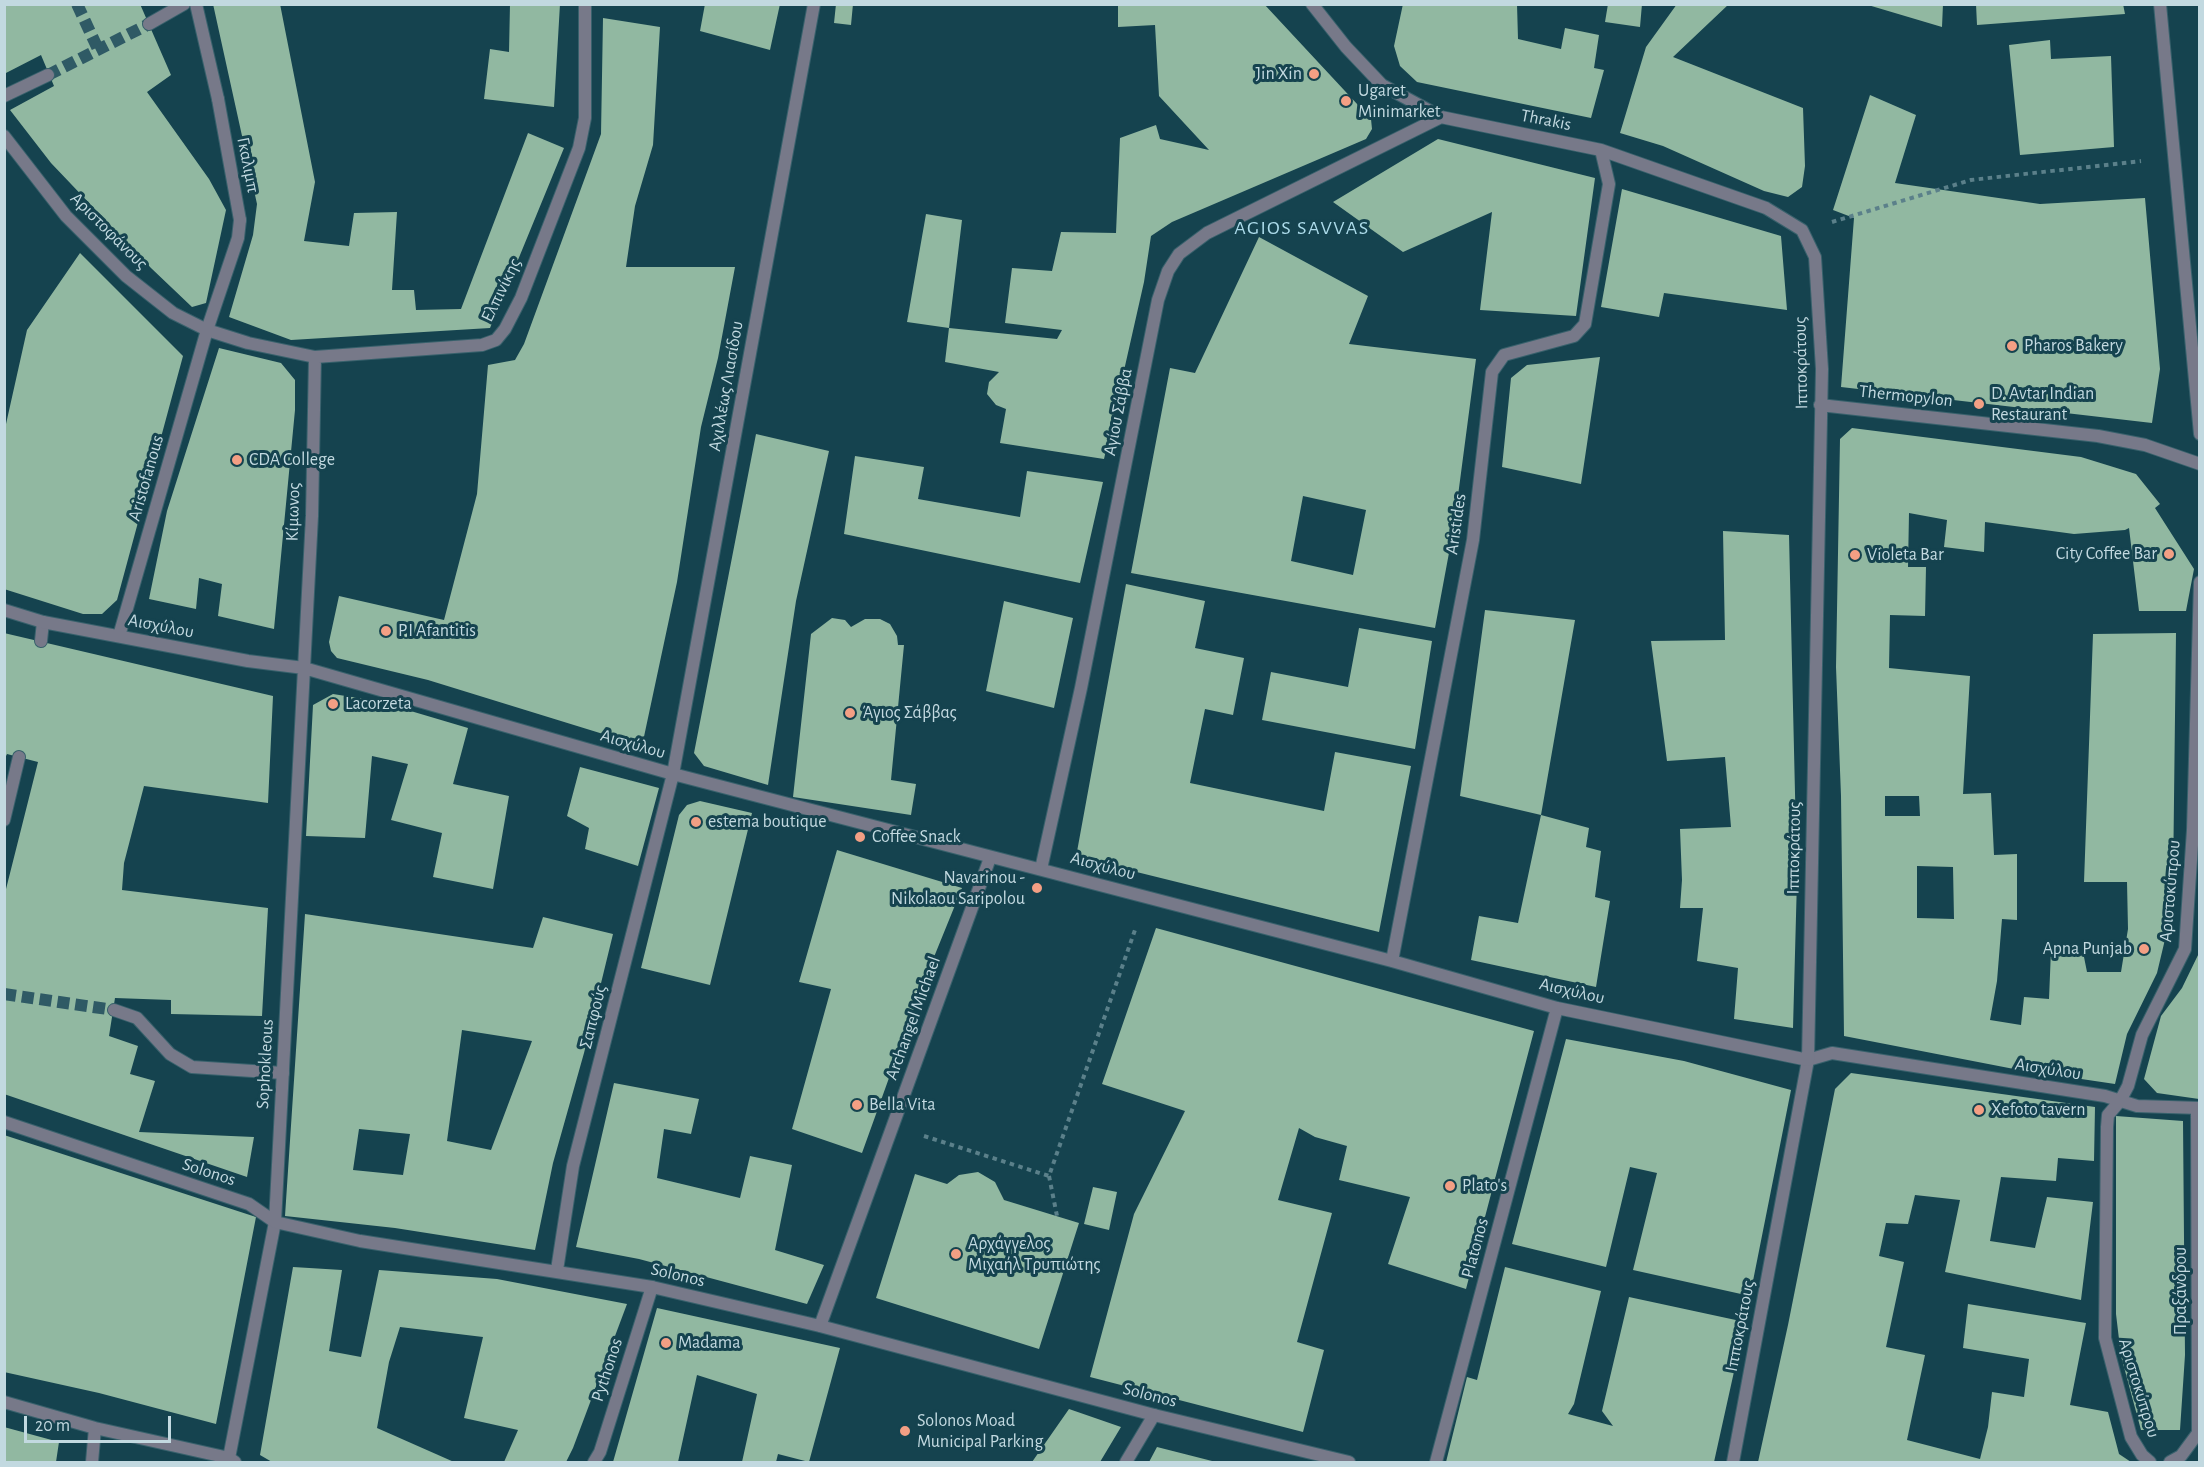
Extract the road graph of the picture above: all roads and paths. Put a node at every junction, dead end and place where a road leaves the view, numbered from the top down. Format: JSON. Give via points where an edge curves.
{"nodes":[{"id":1,"x":184,"y":4,"type":"edge"},
{"id":2,"x":196,"y":4,"type":"edge"},
{"id":3,"x":585,"y":4,"type":"edge"},
{"id":4,"x":814,"y":4,"type":"edge"},
{"id":5,"x":1312,"y":4,"type":"edge"},
{"id":6,"x":2160,"y":4,"type":"edge"},
{"id":7,"x":149,"y":24,"type":"tunnel mouth"},
{"id":8,"x":48,"y":75,"type":"tunnel mouth"},
{"id":9,"x":4,"y":96,"type":"edge"},
{"id":10,"x":1441,"y":117,"type":"junction"},
{"id":11,"x":4,"y":136,"type":"edge"},
{"id":12,"x":1601,"y":150,"type":"junction"},
{"id":13,"x":2175,"y":158,"type":"junction"},
{"id":14,"x":1802,"y":230,"type":"junction"},
{"id":15,"x":207,"y":330,"type":"junction"},
{"id":16,"x":315,"y":357,"type":"junction"},
{"id":17,"x":1820,"y":405,"type":"junction"},
{"id":18,"x":2199,"y":434,"type":"edge"},
{"id":19,"x":2199,"y":464,"type":"edge"},
{"id":20,"x":2199,"y":582,"type":"edge"},
{"id":21,"x":4,"y":610,"type":"edge"},
{"id":22,"x":42,"y":622,"type":"junction"},
{"id":23,"x":120,"y":636,"type":"junction"},
{"id":24,"x":41,"y":641,"type":"dead end"},
{"id":25,"x":304,"y":668,"type":"junction"},
{"id":26,"x":19,"y":757,"type":"dead end"},
{"id":27,"x":673,"y":774,"type":"junction"},
{"id":28,"x":4,"y":820,"type":"edge"},
{"id":29,"x":990,"y":858,"type":"junction"},
{"id":30,"x":1041,"y":869,"type":"junction"},
{"id":31,"x":1137,"y":924,"type":"dead end"},
{"id":32,"x":1392,"y":961,"type":"junction"},
{"id":33,"x":1557,"y":1008,"type":"junction"},
{"id":34,"x":114,"y":1010,"type":"tunnel mouth"},
{"id":35,"x":1808,"y":1060,"type":"junction"},
{"id":36,"x":283,"y":1073,"type":"junction"},
{"id":37,"x":2120,"y":1101,"type":"junction"},
{"id":38,"x":2198,"y":1108,"type":"edge"},
{"id":39,"x":4,"y":1122,"type":"edge"},
{"id":40,"x":919,"y":1134,"type":"dead end"},
{"id":41,"x":1049,"y":1176,"type":"junction"},
{"id":42,"x":1057,"y":1216,"type":"dead end"},
{"id":43,"x":275,"y":1222,"type":"junction"},
{"id":44,"x":557,"y":1270,"type":"junction"},
{"id":45,"x":652,"y":1287,"type":"junction"},
{"id":46,"x":820,"y":1326,"type":"junction"},
{"id":47,"x":4,"y":1402,"type":"edge"},
{"id":48,"x":1154,"y":1414,"type":"junction"},
{"id":49,"x":95,"y":1428,"type":"junction"},
{"id":50,"x":232,"y":1460,"type":"edge"},
{"id":51,"x":92,"y":1462,"type":"edge"},
{"id":52,"x":594,"y":1462,"type":"edge"},
{"id":53,"x":1126,"y":1462,"type":"edge"},
{"id":54,"x":1348,"y":1462,"type":"edge"},
{"id":55,"x":1436,"y":1462,"type":"edge"},
{"id":56,"x":1733,"y":1462,"type":"edge"},
{"id":57,"x":2150,"y":1462,"type":"edge"},
{"id":58,"x":2170,"y":1462,"type":"edge"}],
"edges":[{"from":1,"to":7,"type":"street"},
{"from":2,"to":15,"type":"street","name":"Γκαλιμπ","via":[[240,220],[238,238]]},
{"from":3,"to":16,"type":"street","name":"Ελπινίκης","via":[[585,118],[579,148],[505,329],[496,340],[482,345]]},
{"from":4,"to":27,"type":"street","name":"Αχιλλέως Λιασίδου"},
{"from":5,"to":10,"type":"street","name":"Thrakis","via":[[1382,85]]},
{"from":6,"to":13,"type":"street"},
{"from":8,"to":9,"type":"street"},
{"from":10,"to":12,"type":"street","name":"Thrakis"},
{"from":10,"to":30,"type":"street","name":"Αγίου Σάββα","via":[[1207,233],[1179,254],[1168,271],[1158,300],[1084,676]]},
{"from":11,"to":15,"type":"street","name":"Αριστοφάνους","via":[[66,216],[126,276],[173,313]]},
{"from":12,"to":14,"type":"street","name":"Thrakis","via":[[1766,208]]},
{"from":12,"to":32,"type":"street","name":"Aristides","via":[[1609,184],[1585,324],[1574,336],[1504,355],[1492,372],[1473,540]]},
{"from":13,"to":14,"type":"path","via":[[1971,180]]},
{"from":13,"to":18,"type":"street"},
{"from":14,"to":17,"type":"street","name":"Ιπποκράτους","via":[[1815,257],[1822,369]]},
{"from":15,"to":16,"type":"street","name":"Ελπινίκης"},
{"from":15,"to":23,"type":"street","name":"Aristofanous"},
{"from":16,"to":25,"type":"street","name":"Κίμωνος"},
{"from":17,"to":19,"type":"street","name":"Thermopylon","via":[[2098,436],[2145,445]]},
{"from":17,"to":35,"type":"street","name":"Ιπποκράτους"},
{"from":20,"to":37,"type":"street","name":"Αριστοκύπρου","via":[[2193,830],[2185,949],[2142,1035]]},
{"from":21,"to":22,"type":"street","name":"Αισχύλου"},
{"from":22,"to":23,"type":"street","name":"Αισχύλου"},
{"from":22,"to":24,"type":"street"},
{"from":23,"to":25,"type":"street","name":"Αισχύλου"},
{"from":25,"to":27,"type":"street","name":"Αισχύλου"},
{"from":25,"to":36,"type":"street","name":"Sophokleous"},
{"from":26,"to":28,"type":"street"},
{"from":27,"to":29,"type":"street","name":"Αισχύλου"},
{"from":27,"to":44,"type":"street","name":"Σαπφούς","via":[[573,1166]]},
{"from":29,"to":30,"type":"street","name":"Αισχύλου"},
{"from":29,"to":46,"type":"street","name":"Archangel Michael"},
{"from":30,"to":32,"type":"street","name":"Αισχύλου"},
{"from":31,"to":41,"type":"path"},
{"from":32,"to":33,"type":"street","name":"Αισχύλου"},
{"from":33,"to":35,"type":"street","name":"Αισχύλου"},
{"from":33,"to":55,"type":"street","name":"Platonos"},
{"from":34,"to":36,"type":"street","via":[[137,1018],[170,1054],[192,1067]]},
{"from":35,"to":37,"type":"street","name":"Αισχύλου","via":[[1832,1053]]},
{"from":35,"to":56,"type":"street","name":"Ιπποκράτους"},
{"from":36,"to":43,"type":"street","name":"Sophokleous"},
{"from":37,"to":38,"type":"street","name":"Αισχύλου","via":[[2137,1106]]},
{"from":37,"to":57,"type":"street","name":"Αριστοκύπρου","via":[[2108,1115],[2107,1127],[2105,1338],[2131,1437]]},
{"from":38,"to":58,"type":"street","name":"Πραξάνδρου","via":[[2198,1433],[2181,1456]]},
{"from":39,"to":43,"type":"street","name":"Solonos","via":[[249,1204]]},
{"from":40,"to":41,"type":"path"},
{"from":41,"to":42,"type":"path"},
{"from":43,"to":44,"type":"street","name":"Solonos","via":[[360,1241]]},
{"from":43,"to":50,"type":"street","name":"Sophokleous"},
{"from":44,"to":45,"type":"street","name":"Solonos"},
{"from":45,"to":46,"type":"street","name":"Solonos"},
{"from":45,"to":52,"type":"street","name":"Pythonos"},
{"from":46,"to":48,"type":"street","name":"Solonos"},
{"from":47,"to":49,"type":"street"},
{"from":48,"to":53,"type":"street"},
{"from":48,"to":54,"type":"street","name":"Solonos"},
{"from":49,"to":50,"type":"street"},
{"from":49,"to":51,"type":"street"}]}
